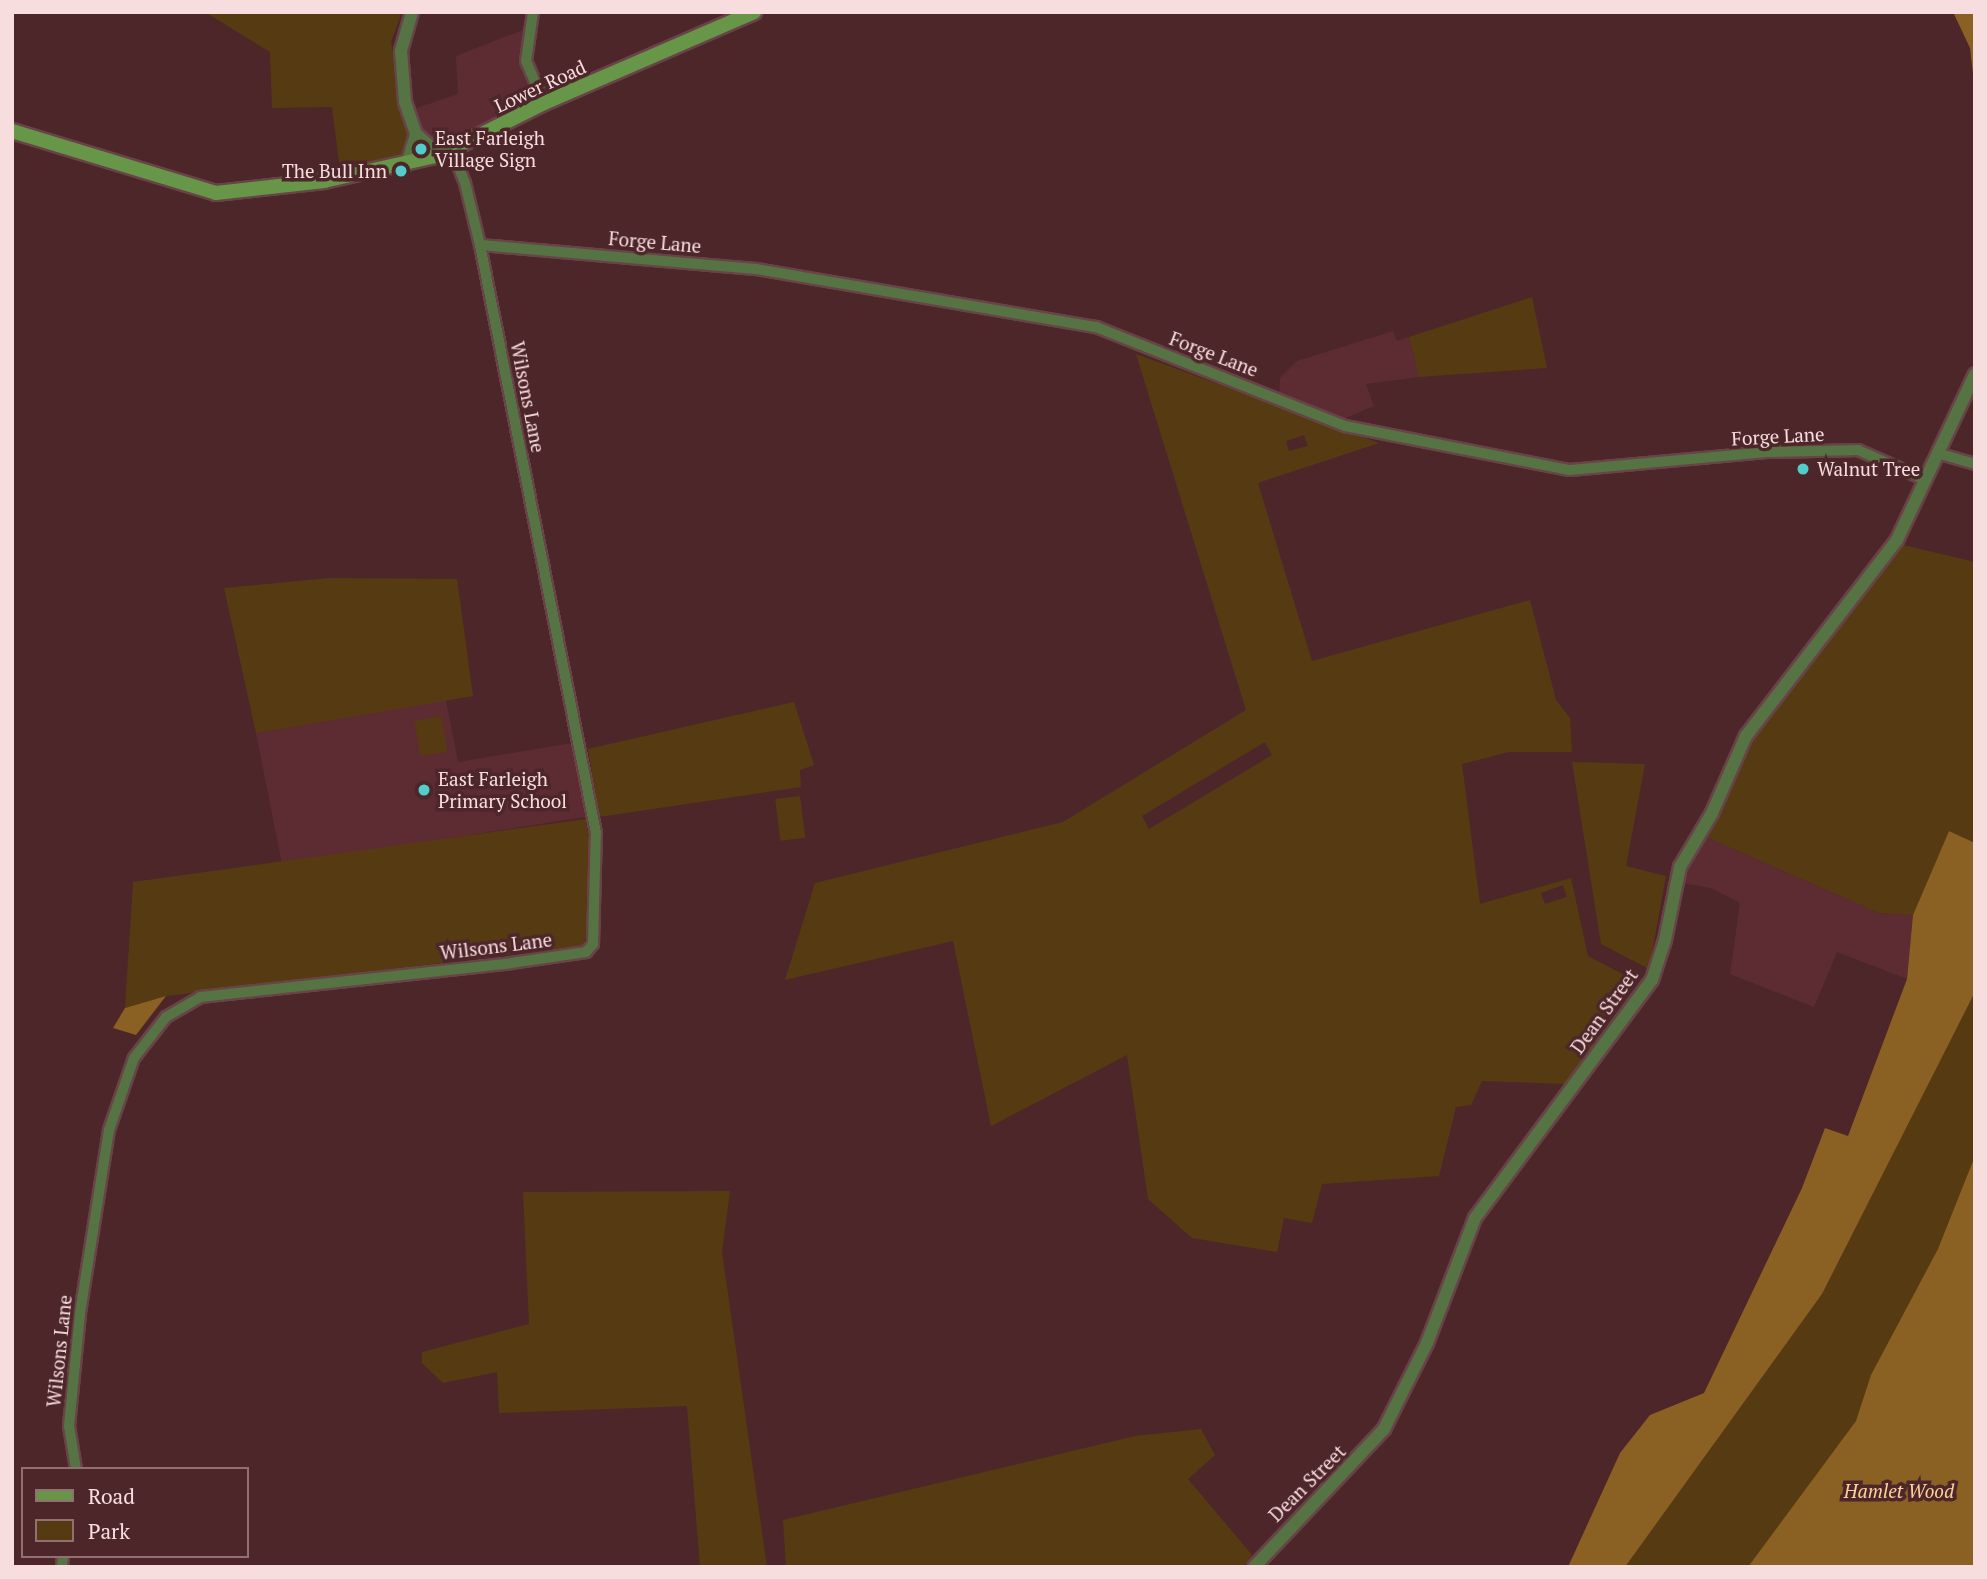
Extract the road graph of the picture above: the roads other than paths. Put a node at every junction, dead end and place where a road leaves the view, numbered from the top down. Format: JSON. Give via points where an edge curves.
{"nodes":[{"id":1,"x":412,"y":12,"type":"edge"},
{"id":2,"x":533,"y":12,"type":"edge"},
{"id":3,"x":754,"y":12,"type":"edge"},
{"id":4,"x":544,"y":103,"type":"junction"},
{"id":5,"x":12,"y":131,"type":"edge"},
{"id":6,"x":416,"y":134,"type":"junction"},
{"id":7,"x":445,"y":152,"type":"junction"},
{"id":8,"x":407,"y":164,"type":"junction"},
{"id":9,"x":480,"y":244,"type":"junction"},
{"id":10,"x":1975,"y":374,"type":"edge"},
{"id":11,"x":1937,"y":453,"type":"junction"},
{"id":12,"x":1975,"y":464,"type":"edge"},
{"id":13,"x":1926,"y":480,"type":"junction"},
{"id":14,"x":76,"y":1467,"type":"edge"},
{"id":15,"x":1254,"y":1567,"type":"edge"}],
"edges":[{"from":1,"to":6,"type":"street","via":[[400,71]]},
{"from":2,"to":4,"type":"street","via":[[526,61]]},
{"from":3,"to":4,"type":"main road","name":"Lower Road"},
{"from":4,"to":7,"type":"main road","name":"Lower Road"},
{"from":5,"to":8,"type":"main road","name":"Lower Road","via":[[229,195]]},
{"from":6,"to":7,"type":"street"},
{"from":6,"to":8,"type":"street"},
{"from":7,"to":8,"type":"main road","name":"Lower Road"},
{"from":7,"to":9,"type":"street","name":"Wilsons Lane","via":[[465,183]]},
{"from":9,"to":13,"type":"street","name":"Forge Lane","via":[[757,269],[1096,327],[1345,426],[1570,470],[1769,452],[1858,450]]},
{"from":9,"to":14,"type":"street","name":"Wilsons Lane","via":[[596,833],[593,944],[586,952],[511,963],[200,997],[166,1017],[134,1058],[109,1130],[89,1238],[69,1426]]},
{"from":10,"to":11,"type":"street","name":"Dean Street"},
{"from":11,"to":12,"type":"street"},
{"from":11,"to":13,"type":"street","name":"Dean Street"},
{"from":13,"to":15,"type":"street","name":"Dean Street","via":[[1886,556],[1746,736],[1712,813],[1680,867],[1652,980],[1488,1196],[1427,1343],[1384,1429]]}]}
